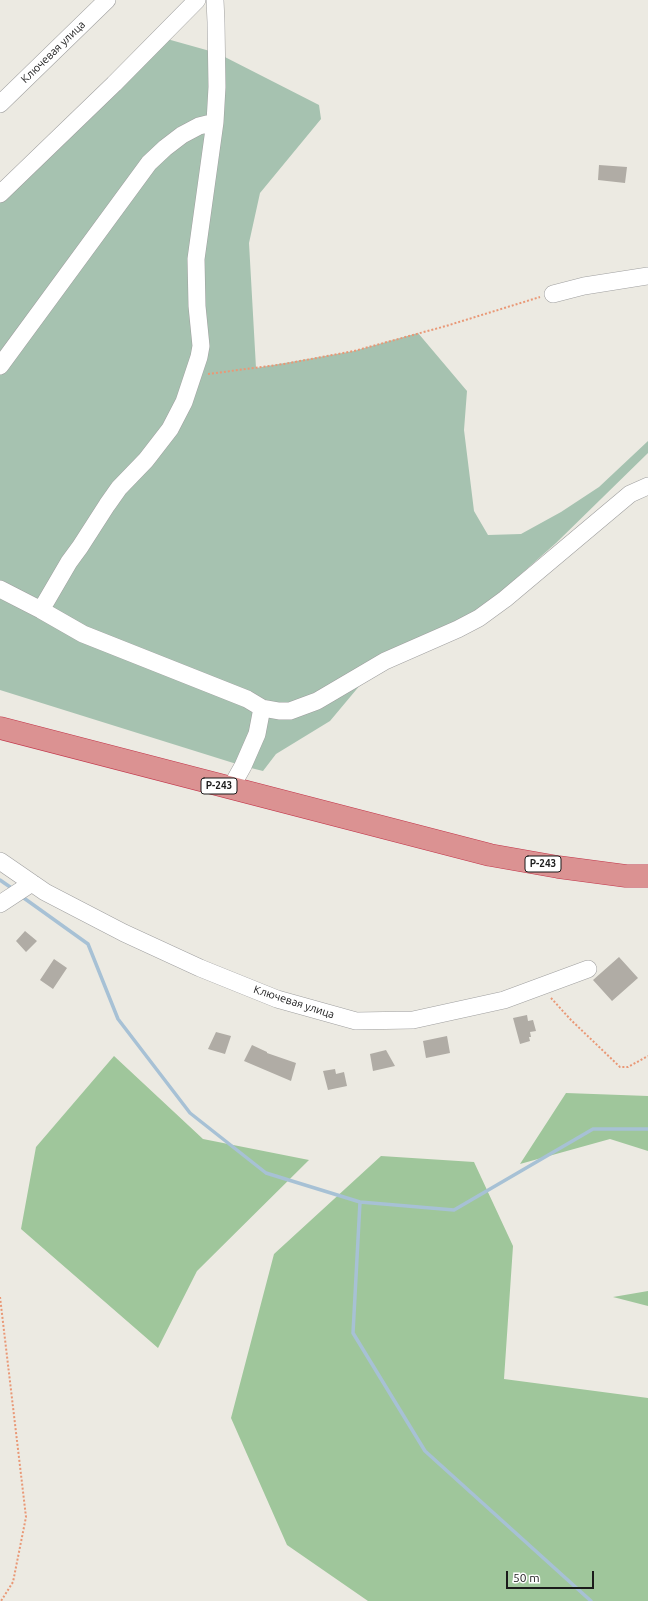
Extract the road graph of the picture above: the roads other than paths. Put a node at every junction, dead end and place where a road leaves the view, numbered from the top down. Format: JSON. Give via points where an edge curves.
{"nodes":[{"id":1,"x":107,"y":0,"type":"edge"},
{"id":2,"x":197,"y":0,"type":"edge"},
{"id":3,"x":214,"y":0,"type":"edge"},
{"id":4,"x":0,"y":104,"type":"edge"},
{"id":5,"x":215,"y":122,"type":"junction"},
{"id":6,"x":0,"y":194,"type":"edge"},
{"id":7,"x":648,"y":276,"type":"edge"},
{"id":8,"x":553,"y":294,"type":"road end"},
{"id":9,"x":0,"y":366,"type":"edge"},
{"id":10,"x":648,"y":486,"type":"edge"},
{"id":11,"x":0,"y":589,"type":"edge"},
{"id":12,"x":41,"y":610,"type":"junction"},
{"id":13,"x":262,"y":708,"type":"junction"},
{"id":14,"x":0,"y":728,"type":"edge"},
{"id":15,"x":230,"y":788,"type":"junction"},
{"id":16,"x":0,"y":861,"type":"edge"},
{"id":17,"x":648,"y":876,"type":"edge"},
{"id":18,"x":32,"y":883,"type":"junction"},
{"id":19,"x":0,"y":904,"type":"edge"},
{"id":20,"x":588,"y":969,"type":"dead end"}],
"edges":[{"from":1,"to":4,"type":"street","name":"Ключевая улица"},
{"from":2,"to":6,"type":"street"},
{"from":3,"to":5,"type":"street","via":[[217,86]]},
{"from":5,"to":9,"type":"street","via":[[199,126],[182,135],[149,164]]},
{"from":5,"to":12,"type":"street","via":[[196,259],[201,346],[194,375],[170,429],[119,488],[69,562]]},
{"from":7,"to":8,"type":"street"},
{"from":10,"to":13,"type":"street","via":[[625,497],[479,618],[385,661],[305,706],[279,711]]},
{"from":11,"to":12,"type":"street"},
{"from":12,"to":13,"type":"street","via":[[83,634],[246,699]]},
{"from":13,"to":15,"type":"street","via":[[257,734]]},
{"from":14,"to":15,"type":"highway","number":"Р-243"},
{"from":15,"to":17,"type":"highway","number":"Р-243","via":[[490,855],[558,867],[626,876]]},
{"from":16,"to":18,"type":"street","name":"Ключевая улица"},
{"from":18,"to":19,"type":"street"},
{"from":18,"to":20,"type":"street","name":"Ключевая улица","via":[[124,933],[200,968],[277,999],[356,1021],[413,1020],[504,1000]]}]}
